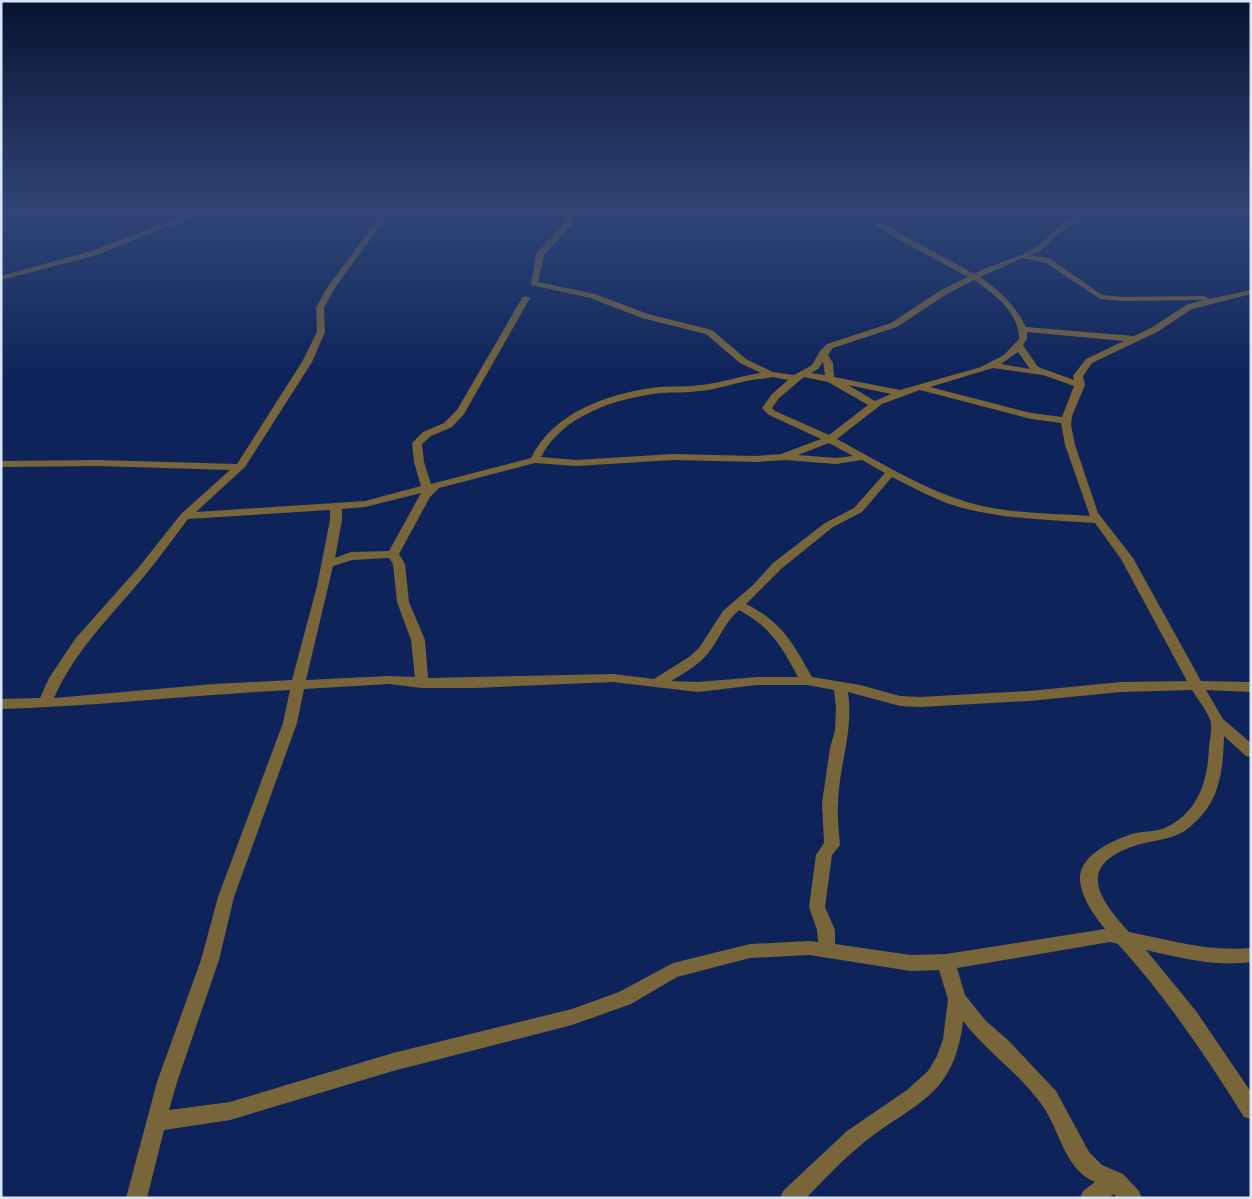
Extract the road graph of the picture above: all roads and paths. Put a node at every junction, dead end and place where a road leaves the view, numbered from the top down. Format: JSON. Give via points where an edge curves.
{"nodes":[{"id":1,"x":42,"y":267,"type":"edge"},
{"id":2,"x":346,"y":267,"type":"edge"},
{"id":3,"x":537,"y":267,"type":"edge"},
{"id":4,"x":958,"y":267,"type":"edge"},
{"id":5,"x":995,"y":267,"type":"edge"},
{"id":6,"x":1056,"y":267,"type":"edge"},
{"id":7,"x":976,"y":277,"type":"junction"},
{"id":8,"x":1,"y":278,"type":"edge"},
{"id":9,"x":1251,"y":292,"type":"edge"},
{"id":10,"x":526,"y":298,"type":"dead end"},
{"id":11,"x":1217,"y":298,"type":"junction"},
{"id":12,"x":1023,"y":329,"type":"junction"},
{"id":13,"x":1136,"y":339,"type":"junction"},
{"id":14,"x":1019,"y":346,"type":"junction"},
{"id":15,"x":823,"y":353,"type":"junction"},
{"id":16,"x":991,"y":366,"type":"junction"},
{"id":17,"x":1043,"y":373,"type":"junction"},
{"id":18,"x":778,"y":376,"type":"junction"},
{"id":19,"x":799,"y":376,"type":"junction"},
{"id":20,"x":830,"y":379,"type":"junction"},
{"id":21,"x":1080,"y":384,"type":"junction"},
{"id":22,"x":920,"y":387,"type":"junction"},
{"id":23,"x":902,"y":392,"type":"junction"},
{"id":24,"x":875,"y":405,"type":"junction"},
{"id":25,"x":1066,"y":421,"type":"junction"},
{"id":26,"x":830,"y":439,"type":"junction"},
{"id":27,"x":858,"y":454,"type":"junction"},
{"id":28,"x":783,"y":457,"type":"junction"},
{"id":29,"x":535,"y":460,"type":"junction"},
{"id":30,"x":1,"y":464,"type":"edge"},
{"id":31,"x":240,"y":467,"type":"junction"},
{"id":32,"x":890,"y":473,"type":"junction"},
{"id":33,"x":431,"y":487,"type":"junction"},
{"id":34,"x":336,"y":507,"type":"junction"},
{"id":35,"x":185,"y":516,"type":"junction"},
{"id":36,"x":1096,"y":520,"type":"junction"},
{"id":37,"x":393,"y":554,"type":"junction"},
{"id":38,"x":327,"y":564,"type":"junction"},
{"id":39,"x":738,"y":605,"type":"junction"},
{"id":40,"x":807,"y":680,"type":"junction"},
{"id":41,"x":422,"y":683,"type":"junction"},
{"id":42,"x":298,"y":684,"type":"junction"},
{"id":43,"x":656,"y":684,"type":"junction"},
{"id":44,"x":1196,"y":685,"type":"junction"},
{"id":45,"x":840,"y":687,"type":"junction"},
{"id":46,"x":1251,"y":687,"type":"edge"},
{"id":47,"x":45,"y":703,"type":"junction"},
{"id":48,"x":1,"y":704,"type":"edge"},
{"id":49,"x":1218,"y":722,"type":"junction"},
{"id":50,"x":1251,"y":752,"type":"edge"},
{"id":51,"x":1124,"y":937,"type":"junction"},
{"id":52,"x":827,"y":950,"type":"junction"},
{"id":53,"x":1251,"y":955,"type":"edge"},
{"id":54,"x":946,"y":962,"type":"junction"},
{"id":55,"x":957,"y":999,"type":"junction"},
{"id":56,"x":1251,"y":1110,"type":"edge"},
{"id":57,"x":156,"y":1122,"type":"junction"},
{"id":58,"x":1116,"y":1181,"type":"junction"},
{"id":59,"x":136,"y":1198,"type":"edge"},
{"id":60,"x":790,"y":1198,"type":"edge"},
{"id":61,"x":1090,"y":1198,"type":"edge"},
{"id":62,"x":1132,"y":1198,"type":"edge"}],
"edges":[{"from":1,"to":8,"type":"street"},
{"from":2,"to":31,"type":"street","via":[[320,308],[321,332],[307,362]]},
{"from":3,"to":18,"type":"street","via":[[534,283],[592,296],[645,316],[709,332],[744,361]]},
{"from":4,"to":7,"type":"street"},
{"from":5,"to":7,"type":"street"},
{"from":6,"to":11,"type":"street","via":[[1104,298]]},
{"from":7,"to":12,"type":"street","via":[[1010,307]]},
{"from":7,"to":15,"type":"street","via":[[939,295],[894,325],[833,344]]},
{"from":9,"to":11,"type":"street"},
{"from":10,"to":33,"type":"street","via":[[461,412],[448,425],[418,441],[418,462]]},
{"from":11,"to":13,"type":"street","via":[[1189,308]]},
{"from":12,"to":13,"type":"street"},
{"from":12,"to":14,"type":"street"},
{"from":13,"to":21,"type":"street","via":[[1089,361],[1078,376]]},
{"from":14,"to":16,"type":"street"},
{"from":14,"to":17,"type":"street","via":[[1031,365]]},
{"from":15,"to":19,"type":"street","via":[[814,367]]},
{"from":15,"to":20,"type":"street"},
{"from":16,"to":17,"type":"street"},
{"from":16,"to":22,"type":"street"},
{"from":17,"to":21,"type":"street"},
{"from":18,"to":19,"type":"street"},
{"from":18,"to":29,"type":"street","via":[[753,376],[703,388],[669,389],[602,406],[553,432]]},
{"from":19,"to":20,"type":"street"},
{"from":19,"to":26,"type":"street","via":[[775,396],[767,408]]},
{"from":20,"to":23,"type":"street"},
{"from":20,"to":24,"type":"street"},
{"from":21,"to":25,"type":"street"},
{"from":22,"to":23,"type":"street"},
{"from":22,"to":25,"type":"street","via":[[1031,416]]},
{"from":23,"to":24,"type":"street"},
{"from":24,"to":26,"type":"street"},
{"from":25,"to":36,"type":"street","via":[[1070,445]]},
{"from":26,"to":27,"type":"street"},
{"from":26,"to":28,"type":"street"},
{"from":27,"to":28,"type":"street","via":[[858,458],[844,461]]},
{"from":27,"to":32,"type":"street"},
{"from":28,"to":29,"type":"street","via":[[673,457],[576,463]]},
{"from":29,"to":33,"type":"street"},
{"from":30,"to":31,"type":"street"},
{"from":31,"to":35,"type":"street"},
{"from":32,"to":36,"type":"street","via":[[944,497],[988,511]]},
{"from":32,"to":39,"type":"street","via":[[858,510],[829,525],[796,550]]},
{"from":33,"to":34,"type":"street","via":[[372,503]]},
{"from":33,"to":37,"type":"street"},
{"from":34,"to":35,"type":"street"},
{"from":34,"to":38,"type":"street"},
{"from":35,"to":47,"type":"street","via":[[70,654]]},
{"from":36,"to":44,"type":"street","via":[[1127,558]]},
{"from":37,"to":38,"type":"street","via":[[351,556]]},
{"from":37,"to":41,"type":"street","via":[[399,564],[404,604],[418,640]]},
{"from":38,"to":42,"type":"street"},
{"from":39,"to":40,"type":"street","via":[[775,627]]},
{"from":39,"to":43,"type":"street","via":[[713,633],[700,655]]},
{"from":40,"to":43,"type":"street","via":[[698,687]]},
{"from":40,"to":45,"type":"street"},
{"from":41,"to":42,"type":"street","via":[[389,680]]},
{"from":41,"to":43,"type":"street","via":[[613,678]]},
{"from":42,"to":47,"type":"street"},
{"from":42,"to":57,"type":"street","via":[[290,723],[226,897],[210,960]]},
{"from":44,"to":45,"type":"street","via":[[920,702],[900,701]]},
{"from":44,"to":46,"type":"street"},
{"from":44,"to":49,"type":"street"},
{"from":45,"to":52,"type":"street","via":[[842,730],[830,803],[832,845],[824,855],[816,898],[826,930]]},
{"from":47,"to":48,"type":"street"},
{"from":49,"to":50,"type":"street"},
{"from":49,"to":51,"type":"street","via":[[1212,782],[1197,811],[1186,822],[1165,834],[1129,841],[1114,848],[1090,870],[1088,880],[1096,901]]},
{"from":51,"to":53,"type":"street","via":[[1208,956]]},
{"from":51,"to":54,"type":"street","via":[[1110,935]]},
{"from":51,"to":56,"type":"street","via":[[1202,1036]]},
{"from":52,"to":54,"type":"street","via":[[911,963]]},
{"from":52,"to":57,"type":"street","via":[[799,948],[736,954],[673,971],[625,998],[572,1018],[393,1062],[230,1111]]},
{"from":54,"to":55,"type":"street"},
{"from":55,"to":58,"type":"street","via":[[979,1027],[1049,1098],[1082,1159],[1095,1172]]},
{"from":55,"to":60,"type":"street","via":[[952,1039],[946,1060],[935,1077],[914,1097],[854,1138]]},
{"from":57,"to":59,"type":"street"},
{"from":58,"to":61,"type":"street"},
{"from":58,"to":62,"type":"street"}]}
